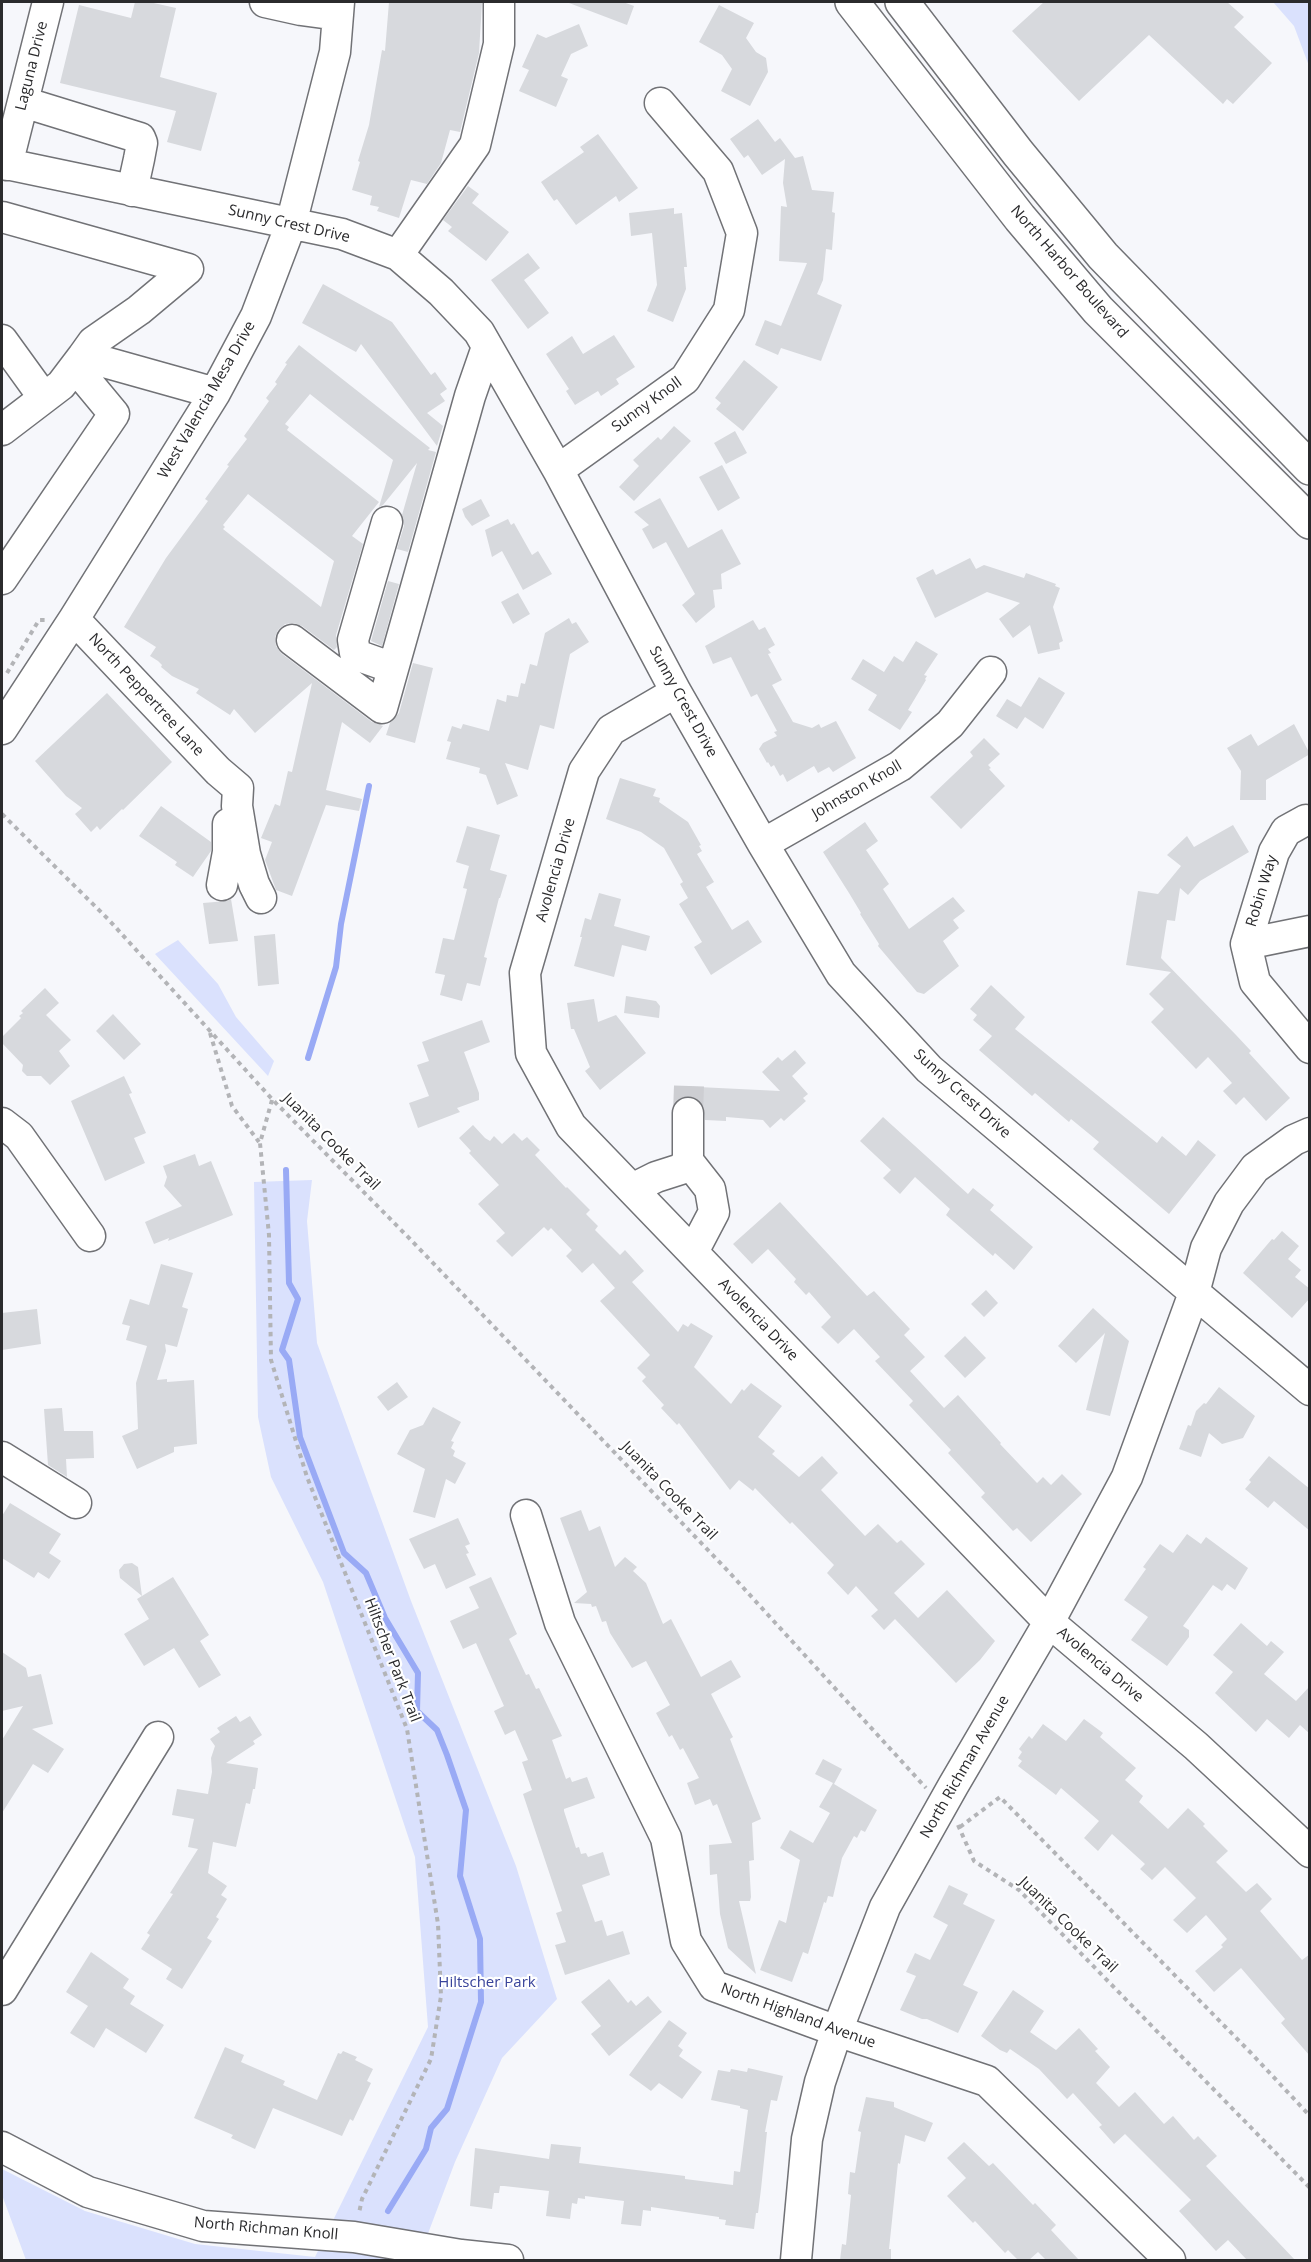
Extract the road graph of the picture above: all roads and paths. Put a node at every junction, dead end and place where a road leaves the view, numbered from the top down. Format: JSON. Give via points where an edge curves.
{"nodes":[{"id":1,"x":48,"y":2,"type":"edge"},
{"id":2,"x":264,"y":2,"type":"edge"},
{"id":3,"x":499,"y":2,"type":"edge"},
{"id":4,"x":852,"y":2,"type":"edge"},
{"id":5,"x":902,"y":2,"type":"edge"},
{"id":6,"x":338,"y":8,"type":"edge"},
{"id":7,"x":23,"y":102,"type":"junction"},
{"id":8,"x":660,"y":103,"type":"dead end"},
{"id":9,"x":4,"y":164,"type":"edge"},
{"id":10,"x":132,"y":191,"type":"junction"},
{"id":11,"x":2,"y":217,"type":"edge"},
{"id":12,"x":291,"y":224,"type":"junction"},
{"id":13,"x":398,"y":255,"type":"junction"},
{"id":14,"x":2,"y":340,"type":"edge"},
{"id":15,"x":487,"y":347,"type":"junction"},
{"id":16,"x":79,"y":361,"type":"junction"},
{"id":17,"x":215,"y":393,"type":"junction"},
{"id":18,"x":44,"y":398,"type":"junction"},
{"id":19,"x":2,"y":430,"type":"edge"},
{"id":20,"x":1310,"y":468,"type":"edge"},
{"id":21,"x":558,"y":470,"type":"junction"},
{"id":22,"x":387,"y":522,"type":"dead end"},
{"id":23,"x":1310,"y":522,"type":"edge"},
{"id":24,"x":375,"y":562,"type":"junction"},
{"id":25,"x":420,"y":573,"type":"junction"},
{"id":26,"x":2,"y":579,"type":"edge"},
{"id":27,"x":74,"y":619,"type":"junction"},
{"id":28,"x":292,"y":640,"type":"dead end"},
{"id":29,"x":393,"y":668,"type":"junction"},
{"id":30,"x":991,"y":672,"type":"dead end"},
{"id":31,"x":676,"y":692,"type":"junction"},
{"id":32,"x":2,"y":729,"type":"edge"},
{"id":33,"x":218,"y":771,"type":"junction"},
{"id":34,"x":2,"y":814,"type":"edge"},
{"id":35,"x":1310,"y":821,"type":"edge"},
{"id":36,"x":763,"y":844,"type":"junction"},
{"id":37,"x":222,"y":885,"type":"dead end"},
{"id":38,"x":261,"y":898,"type":"dead end"},
{"id":39,"x":1310,"y":931,"type":"edge"},
{"id":40,"x":1246,"y":944,"type":"junction"},
{"id":41,"x":209,"y":1030,"type":"junction"},
{"id":42,"x":1310,"y":1048,"type":"edge"},
{"id":43,"x":272,"y":1099,"type":"junction"},
{"id":44,"x":688,"y":1113,"type":"tunnel mouth"},
{"id":45,"x":1310,"y":1132,"type":"edge"},
{"id":46,"x":7,"y":1134,"type":"edge"},
{"id":47,"x":260,"y":1143,"type":"junction"},
{"id":48,"x":688,"y":1161,"type":"junction"},
{"id":49,"x":632,"y":1189,"type":"junction"},
{"id":50,"x":90,"y":1236,"type":"dead end"},
{"id":51,"x":693,"y":1252,"type":"junction"},
{"id":52,"x":1194,"y":1293,"type":"junction"},
{"id":53,"x":1310,"y":1389,"type":"edge"},
{"id":54,"x":2,"y":1457,"type":"edge"},
{"id":55,"x":76,"y":1503,"type":"dead end"},
{"id":56,"x":526,"y":1515,"type":"dead end"},
{"id":57,"x":1049,"y":1622,"type":"junction"},
{"id":58,"x":158,"y":1737,"type":"dead end"},
{"id":59,"x":951,"y":1816,"type":"junction"},
{"id":60,"x":1310,"y":1852,"type":"edge"},
{"id":61,"x":2,"y":1989,"type":"edge"},
{"id":62,"x":837,"y":2031,"type":"junction"},
{"id":63,"x":1310,"y":2116,"type":"edge"},
{"id":64,"x":2,"y":2147,"type":"edge"},
{"id":65,"x":1310,"y":2188,"type":"edge"},
{"id":66,"x":354,"y":2236,"type":"junction"},
{"id":67,"x":1158,"y":2256,"type":"edge"},
{"id":68,"x":508,"y":2260,"type":"edge"},
{"id":69,"x":796,"y":2260,"type":"edge"}],
"edges":[{"from":1,"to":7,"type":"street","name":"Laguna Drive"},
{"from":2,"to":6,"type":"street","via":[[301,10]]},
{"from":3,"to":13,"type":"street","via":[[499,44],[475,145]]},
{"from":4,"to":23,"type":"main road","name":"North Harbor Boulevard","via":[[1020,218],[1098,310]]},
{"from":5,"to":20,"type":"main road","via":[[1103,256]]},
{"from":6,"to":12,"type":"street","name":"West Valencia Mesa Drive","via":[[335,52]]},
{"from":7,"to":9,"type":"street","name":"Laguna Drive"},
{"from":7,"to":10,"type":"street","via":[[140,138]]},
{"from":8,"to":21,"type":"street","name":"Sunny Knoll","via":[[718,171],[742,233],[729,310],[685,379]]},
{"from":9,"to":10,"type":"street","name":"Sunny Crest Drive"},
{"from":10,"to":12,"type":"street","name":"Sunny Crest Drive"},
{"from":11,"to":16,"type":"street","via":[[188,269],[93,342]]},
{"from":12,"to":13,"type":"street","name":"Sunny Crest Drive","via":[[342,234]]},
{"from":12,"to":17,"type":"street","name":"West Valencia Mesa Drive","via":[[256,316]]},
{"from":13,"to":15,"type":"street","name":"Sunny Crest Drive","via":[[441,292],[479,332]]},
{"from":14,"to":18,"type":"street"},
{"from":15,"to":21,"type":"street","name":"Sunny Crest Drive"},
{"from":15,"to":25,"type":"street"},
{"from":16,"to":17,"type":"street"},
{"from":16,"to":18,"type":"street","via":[[61,385]]},
{"from":16,"to":26,"type":"street","via":[[114,414]]},
{"from":17,"to":27,"type":"street","name":"West Valencia Mesa Drive"},
{"from":18,"to":19,"type":"street"},
{"from":21,"to":31,"type":"street","name":"Sunny Crest Drive"},
{"from":22,"to":24,"type":"street"},
{"from":24,"to":25,"type":"street"},
{"from":24,"to":29,"type":"street","via":[[353,640],[355,652]]},
{"from":25,"to":29,"type":"street"},
{"from":27,"to":32,"type":"street","name":"West Valencia Mesa Drive"},
{"from":27,"to":33,"type":"street","name":"North Peppertree Lane"},
{"from":28,"to":29,"type":"street","via":[[382,708]]},
{"from":30,"to":36,"type":"street","name":"Johnston Knoll","via":[[950,724],[900,766]]},
{"from":31,"to":36,"type":"street","name":"Sunny Crest Drive"},
{"from":31,"to":49,"type":"street","name":"Avolencia Drive","via":[[611,729],[584,771],[525,973],[531,1053],[571,1126]]},
{"from":33,"to":37,"type":"street","via":[[228,827]]},
{"from":33,"to":38,"type":"street","name":"North Peppertree Lane","via":[[238,788],[245,854]]},
{"from":34,"to":41,"type":"path","name":"Juanita Cooke Trail","via":[[108,919]]},
{"from":35,"to":40,"type":"street","name":"Robin Way","via":[[1286,831],[1274,852]]},
{"from":36,"to":52,"type":"street","name":"Sunny Crest Drive","via":[[842,974],[929,1069]]},
{"from":39,"to":40,"type":"street","name":"Robin Way"},
{"from":40,"to":42,"type":"street","name":"Robin Way","via":[[1255,982]]},
{"from":41,"to":43,"type":"path","name":"Juanita Cooke Trail"},
{"from":41,"to":47,"type":"path","via":[[232,1106]]},
{"from":43,"to":47,"type":"path","name":"Hiltscher Park Trail"},
{"from":43,"to":59,"type":"path","name":"Juanita Cooke Trail","via":[[728,1571]]},
{"from":44,"to":48,"type":"street"},
{"from":45,"to":52,"type":"street","name":"North Richman Avenue","via":[[1256,1168],[1229,1203],[1206,1248]]},
{"from":46,"to":50,"type":"street"},
{"from":47,"to":66,"type":"path","name":"Hiltscher Park Trail","via":[[269,1236],[271,1360],[307,1477],[407,1729],[438,1924],[441,1996],[431,2059],[362,2199]]},
{"from":48,"to":49,"type":"street","via":[[681,1169]]},
{"from":48,"to":51,"type":"street","via":[[710,1189],[714,1212]]},
{"from":49,"to":51,"type":"street","name":"Avolencia Drive"},
{"from":51,"to":57,"type":"street","name":"Avolencia Drive"},
{"from":52,"to":53,"type":"street","name":"Sunny Crest Drive"},
{"from":52,"to":57,"type":"street","name":"North Richman Avenue","via":[[1127,1477]]},
{"from":54,"to":55,"type":"street"},
{"from":56,"to":62,"type":"street","name":"North Highland Avenue","via":[[560,1623],[666,1838],[686,1941],[714,1986]]},
{"from":57,"to":59,"type":"street","name":"North Richman Avenue"},
{"from":57,"to":60,"type":"street","name":"Avolencia Drive","via":[[1196,1746]]},
{"from":58,"to":61,"type":"street"},
{"from":59,"to":62,"type":"street","name":"North Richman Avenue","via":[[885,1907]]},
{"from":59,"to":63,"type":"path","via":[[1000,1797]]},
{"from":59,"to":65,"type":"path","name":"Juanita Cooke Trail","via":[[974,1861],[1019,1890]]},
{"from":62,"to":67,"type":"street","name":"North Highland Avenue","via":[[987,2081]]},
{"from":62,"to":69,"type":"street","name":"North Richman Avenue","via":[[807,2139]]},
{"from":64,"to":66,"type":"street","name":"North Richman Knoll","via":[[88,2192],[203,2226]]},
{"from":66,"to":68,"type":"street","name":"North Richman Knoll"}]}
